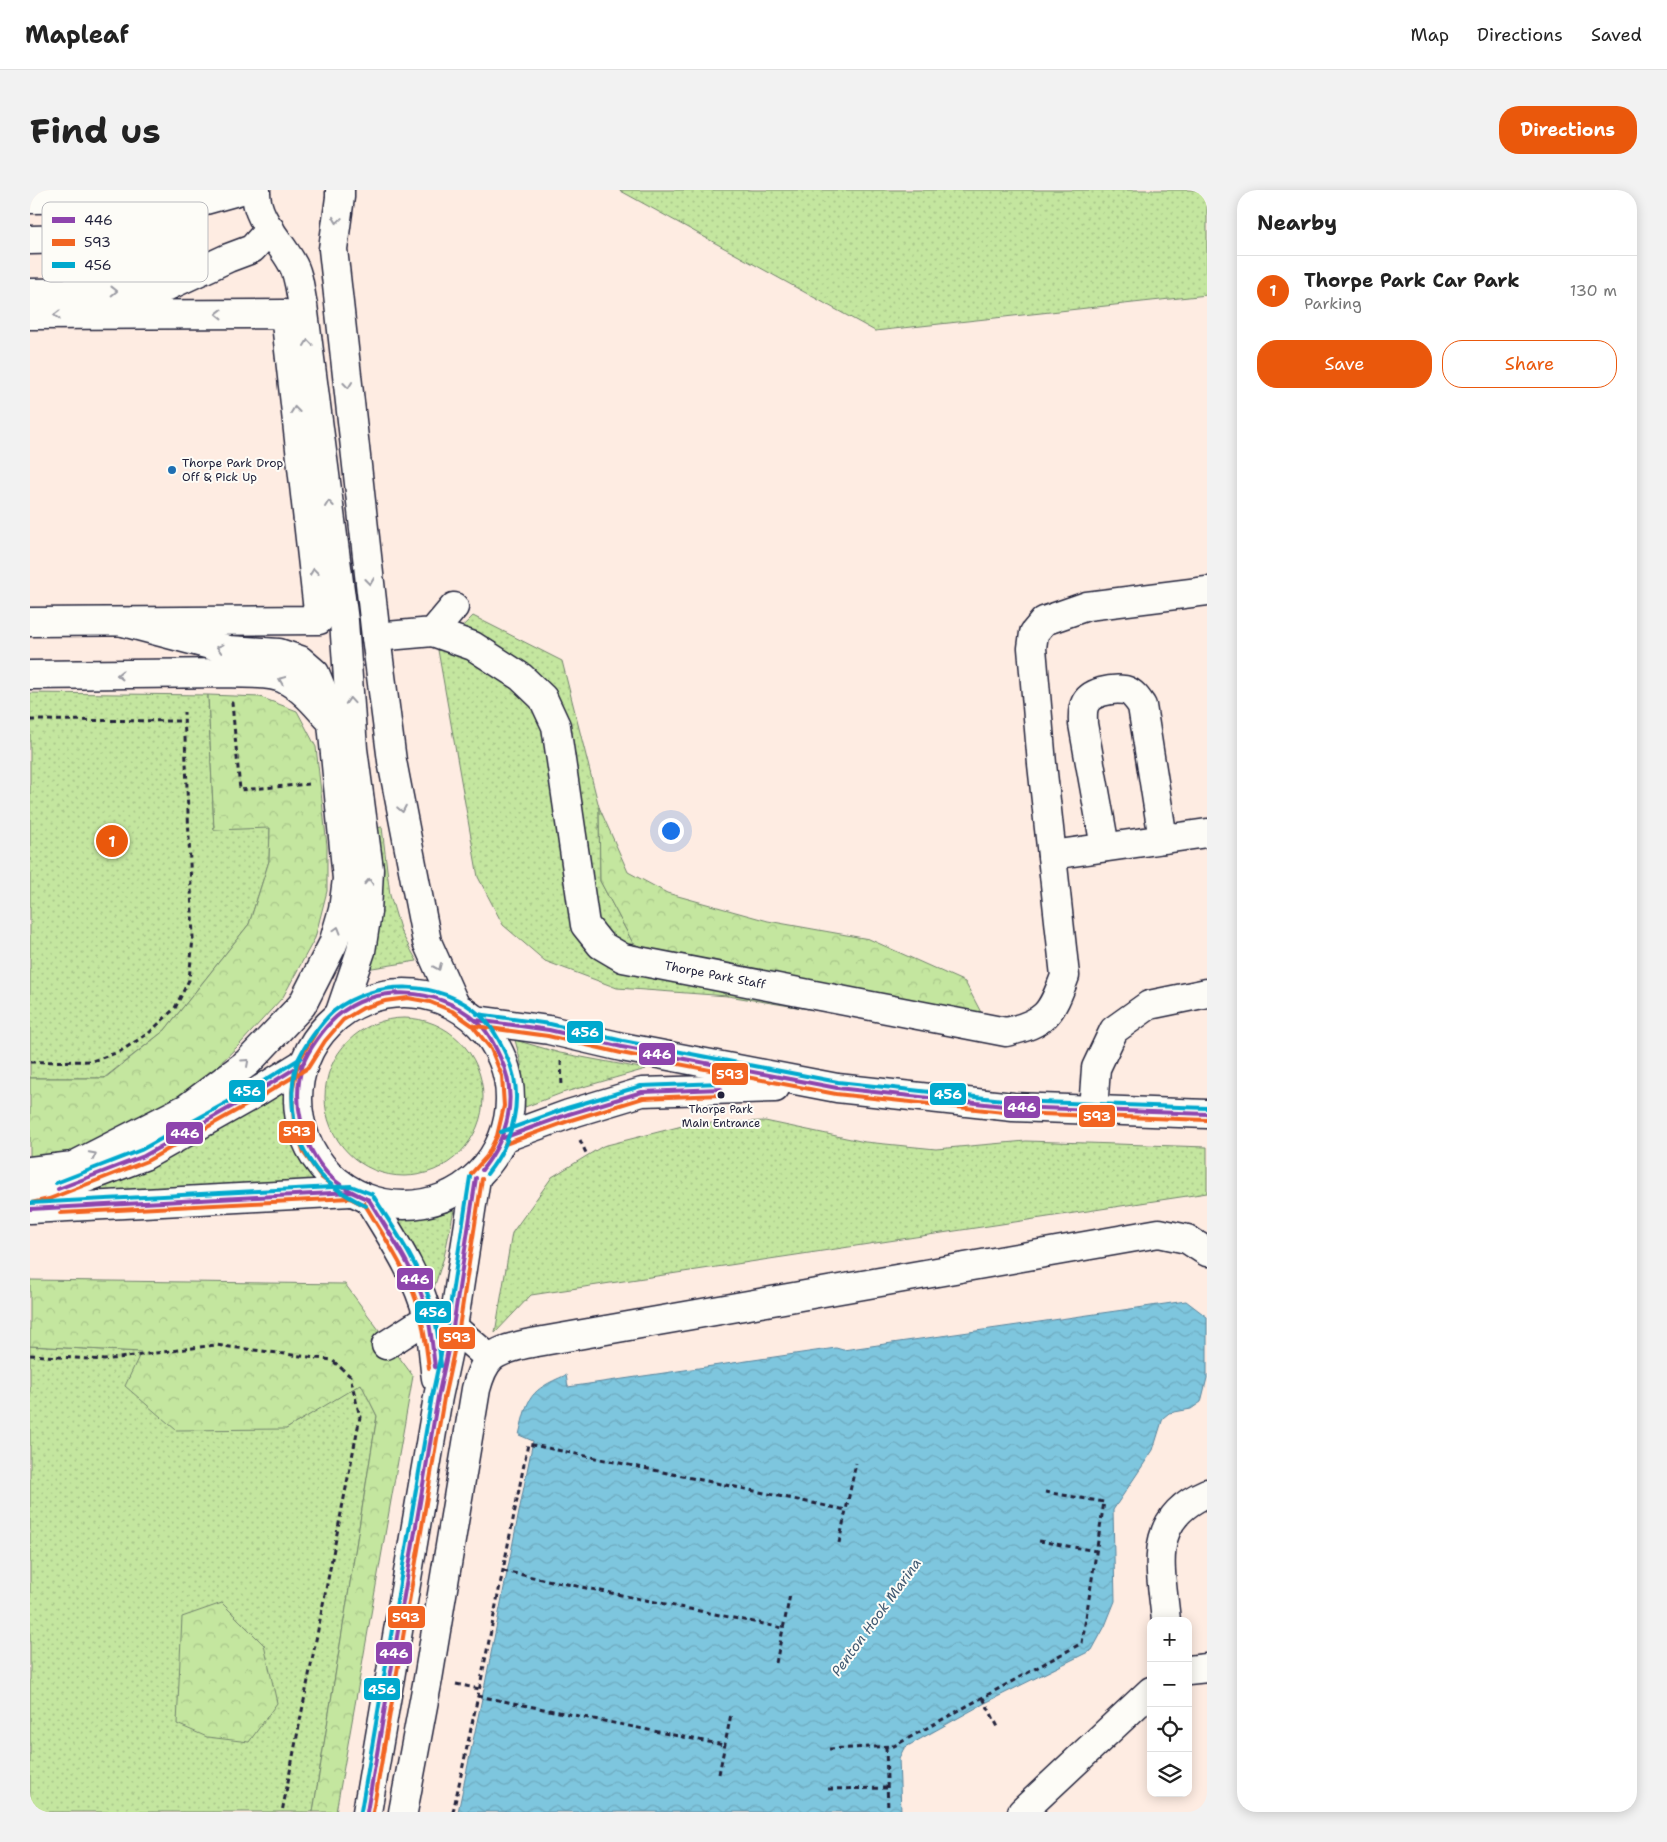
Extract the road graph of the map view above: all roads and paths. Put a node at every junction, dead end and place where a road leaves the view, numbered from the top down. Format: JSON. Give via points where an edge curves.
{"nodes":[{"id":1,"x":194,"y":190,"type":"edge"},
{"id":2,"x":241,"y":190,"type":"edge"},
{"id":3,"x":256,"y":190,"type":"edge"},
{"id":4,"x":340,"y":190,"type":"edge"},
{"id":5,"x":30,"y":199,"type":"edge"},
{"id":6,"x":62,"y":202,"type":"edge"},
{"id":7,"x":157,"y":202,"type":"edge"},
{"id":8,"x":198,"y":202,"type":"edge"},
{"id":9,"x":270,"y":229,"type":"junction"},
{"id":10,"x":208,"y":267,"type":"edge"},
{"id":11,"x":175,"y":282,"type":"edge"},
{"id":12,"x":30,"y":293,"type":"edge"},
{"id":13,"x":30,"y":315,"type":"edge"},
{"id":14,"x":1207,"y":591,"type":"edge"},
{"id":15,"x":454,"y":606,"type":"dead end"},
{"id":16,"x":30,"y":622,"type":"edge"},
{"id":17,"x":123,"y":622,"type":"junction"},
{"id":18,"x":434,"y":632,"type":"junction"},
{"id":19,"x":376,"y":637,"type":"junction"},
{"id":20,"x":30,"y":675,"type":"edge"},
{"id":21,"x":223,"y":703,"type":"dead end"},
{"id":22,"x":184,"y":712,"type":"dead end"},
{"id":23,"x":30,"y":720,"type":"edge"},
{"id":24,"x":184,"y":722,"type":"junction"},
{"id":25,"x":332,"y":723,"type":"junction"},
{"id":26,"x":353,"y":749,"type":"junction"},
{"id":27,"x":315,"y":783,"type":"dead end"},
{"id":28,"x":1207,"y":833,"type":"edge"},
{"id":29,"x":1163,"y":839,"type":"junction"},
{"id":30,"x":1105,"y":847,"type":"junction"},
{"id":31,"x":1052,"y":855,"type":"junction"},
{"id":32,"x":1207,"y":993,"type":"edge"},
{"id":33,"x":466,"y":1013,"type":"junction"},
{"id":34,"x":339,"y":1014,"type":"junction"},
{"id":35,"x":560,"y":1053,"type":"dead end"},
{"id":36,"x":30,"y":1062,"type":"edge"},
{"id":37,"x":304,"y":1063,"type":"junction"},
{"id":38,"x":837,"y":1088,"type":"junction"},
{"id":39,"x":562,"y":1093,"type":"dead end"},
{"id":40,"x":1092,"y":1110,"type":"junction"},
{"id":41,"x":1207,"y":1114,"type":"edge"},
{"id":42,"x":503,"y":1138,"type":"junction"},
{"id":43,"x":30,"y":1171,"type":"edge"},
{"id":44,"x":476,"y":1178,"type":"junction"},
{"id":45,"x":360,"y":1196,"type":"junction"},
{"id":46,"x":30,"y":1198,"type":"edge"},
{"id":47,"x":30,"y":1209,"type":"edge"},
{"id":48,"x":1207,"y":1252,"type":"edge"},
{"id":49,"x":441,"y":1323,"type":"junction"},
{"id":50,"x":386,"y":1345,"type":"dead end"},
{"id":51,"x":30,"y":1355,"type":"edge"},
{"id":52,"x":489,"y":1358,"type":"junction"},
{"id":53,"x":856,"y":1463,"type":"dead end"},
{"id":54,"x":1044,"y":1492,"type":"dead end"},
{"id":55,"x":1207,"y":1493,"type":"edge"},
{"id":56,"x":846,"y":1510,"type":"junction"},
{"id":57,"x":1039,"y":1542,"type":"dead end"},
{"id":58,"x":839,"y":1543,"type":"dead end"},
{"id":59,"x":1096,"y":1552,"type":"junction"},
{"id":60,"x":503,"y":1571,"type":"junction"},
{"id":61,"x":790,"y":1595,"type":"dead end"},
{"id":62,"x":1166,"y":1617,"type":"edge"},
{"id":63,"x":783,"y":1628,"type":"junction"},
{"id":64,"x":776,"y":1663,"type":"dead end"},
{"id":65,"x":1207,"y":1668,"type":"edge"},
{"id":66,"x":1192,"y":1670,"type":"edge"},
{"id":67,"x":1147,"y":1695,"type":"edge"},
{"id":68,"x":478,"y":1696,"type":"junction"},
{"id":69,"x":983,"y":1698,"type":"junction"},
{"id":70,"x":731,"y":1714,"type":"dead end"},
{"id":71,"x":999,"y":1729,"type":"dead end"},
{"id":72,"x":724,"y":1745,"type":"junction"},
{"id":73,"x":886,"y":1747,"type":"junction"},
{"id":74,"x":829,"y":1748,"type":"dead end"},
{"id":75,"x":719,"y":1774,"type":"dead end"},
{"id":76,"x":887,"y":1788,"type":"junction"},
{"id":77,"x":828,"y":1789,"type":"dead end"},
{"id":78,"x":282,"y":1812,"type":"edge"},
{"id":79,"x":367,"y":1812,"type":"edge"},
{"id":80,"x":403,"y":1812,"type":"edge"},
{"id":81,"x":453,"y":1812,"type":"edge"},
{"id":82,"x":888,"y":1812,"type":"edge"},
{"id":83,"x":1022,"y":1812,"type":"edge"}],
"edges":[{"from":1,"to":7,"type":"main road"},
{"from":2,"to":8,"type":"main road"},
{"from":3,"to":9,"type":"main road","via":[[258,209]]},
{"from":4,"to":19,"type":"main road","one_way":true,"via":[[333,249]]},
{"from":5,"to":6,"type":"main road"},
{"from":10,"to":9,"type":"main road","one_way":true,"via":[[252,249]]},
{"from":26,"to":9,"type":"main road","one_way":true,"via":[[344,621],[303,305],[294,264]]},
{"from":12,"to":11,"type":"main road","one_way":true,"via":[[157,290]]},
{"from":17,"to":13,"type":"main road","one_way":true,"via":[[319,620],[285,314]]},
{"from":14,"to":31,"type":"main road","name":"Thorpe Park Staff","via":[[1087,606],[1044,621],[1034,633],[1032,648]]},
{"from":15,"to":18,"type":"main road"},
{"from":16,"to":17,"type":"main road"},
{"from":25,"to":17,"type":"main road","one_way":true,"via":[[315,673],[300,660],[279,653],[228,650]]},
{"from":18,"to":19,"type":"main road"},
{"from":18,"to":31,"type":"main road","name":"Thorpe Park Staff","via":[[473,646],[521,677],[543,698],[556,726],[585,925],[601,945],[623,958],[1006,1032],[1027,1028],[1045,1018],[1065,976]]},
{"from":19,"to":33,"type":"main road","one_way":true,"via":[[392,761],[427,942]]},
{"from":25,"to":20,"type":"main road","one_way":true,"via":[[311,698],[283,678],[260,674]]},
{"from":21,"to":27,"type":"path","via":[[232,703],[240,790]]},
{"from":22,"to":24,"type":"path"},
{"from":23,"to":24,"type":"path"},
{"from":24,"to":36,"type":"path","via":[[193,938],[189,980],[175,1008],[149,1033],[119,1052],[92,1061]]},
{"from":25,"to":26,"type":"main road"},
{"from":43,"to":25,"type":"main road","one_way":true,"via":[[73,1166],[187,1108],[246,1062],[302,1005],[333,944],[343,910],[347,879]]},
{"from":34,"to":26,"type":"main road","one_way":true,"via":[[361,951],[368,895],[369,869]]},
{"from":28,"to":29,"type":"main road"},
{"from":29,"to":30,"type":"main road"},
{"from":29,"to":30,"type":"main road","via":[[1142,706],[1134,695],[1125,690],[1108,691],[1090,697],[1083,711]]},
{"from":30,"to":31,"type":"main road"},
{"from":32,"to":40,"type":"main road","via":[[1149,1005],[1114,1030],[1096,1068]]},
{"from":33,"to":34,"type":"main road","via":[[432,996],[408,992],[384,994]]},
{"from":33,"to":38,"type":"main road"},
{"from":33,"to":42,"type":"main road","via":[[496,1046],[508,1075],[510,1107]]},
{"from":34,"to":37,"type":"main road"},
{"from":35,"to":39,"type":"path"},
{"from":37,"to":45,"type":"main road","via":[[298,1092],[300,1122],[310,1150],[328,1174]]},
{"from":37,"to":46,"type":"main road","via":[[144,1156]]},
{"from":38,"to":40,"type":"main road","via":[[1013,1107]]},
{"from":38,"to":42,"type":"main road","via":[[642,1092]]},
{"from":40,"to":41,"type":"main road"},
{"from":42,"to":44,"type":"main road","via":[[492,1160]]},
{"from":44,"to":45,"type":"main road","via":[[452,1194],[425,1204],[397,1206]]},
{"from":44,"to":49,"type":"main road"},
{"from":45,"to":47,"type":"main road"},
{"from":45,"to":49,"type":"main road","via":[[410,1267],[420,1292]]},
{"from":48,"to":52,"type":"main road","via":[[1187,1239],[1159,1233],[526,1344],[504,1349]]},
{"from":49,"to":50,"type":"main road"},
{"from":49,"to":52,"type":"main road"},
{"from":49,"to":79,"type":"main road","via":[[438,1397]]},
{"from":51,"to":78,"type":"path","via":[[104,1360],[215,1345],[332,1360],[350,1376],[360,1417]]},
{"from":52,"to":80,"type":"main road","via":[[476,1389]]},
{"from":53,"to":56,"type":"path"},
{"from":54,"to":59,"type":"path","via":[[1104,1502]]},
{"from":55,"to":62,"type":"main road","via":[[1192,1499],[1176,1512],[1165,1532],[1160,1556]]},
{"from":56,"to":58,"type":"path"},
{"from":56,"to":60,"type":"path","via":[[528,1444]]},
{"from":57,"to":59,"type":"path"},
{"from":59,"to":69,"type":"path","via":[[1082,1643]]},
{"from":60,"to":63,"type":"path"},
{"from":60,"to":68,"type":"path"},
{"from":61,"to":63,"type":"path"},
{"from":63,"to":64,"type":"path"},
{"from":65,"to":66,"type":"main road"},
{"from":67,"to":83,"type":"main road"},
{"from":68,"to":72,"type":"path"},
{"from":68,"to":81,"type":"path"},
{"from":69,"to":71,"type":"path"},
{"from":69,"to":73,"type":"path","via":[[894,1746]]},
{"from":70,"to":72,"type":"path"},
{"from":72,"to":75,"type":"path"},
{"from":73,"to":74,"type":"path"},
{"from":73,"to":76,"type":"path"},
{"from":76,"to":77,"type":"path"},
{"from":76,"to":82,"type":"path"}]}
